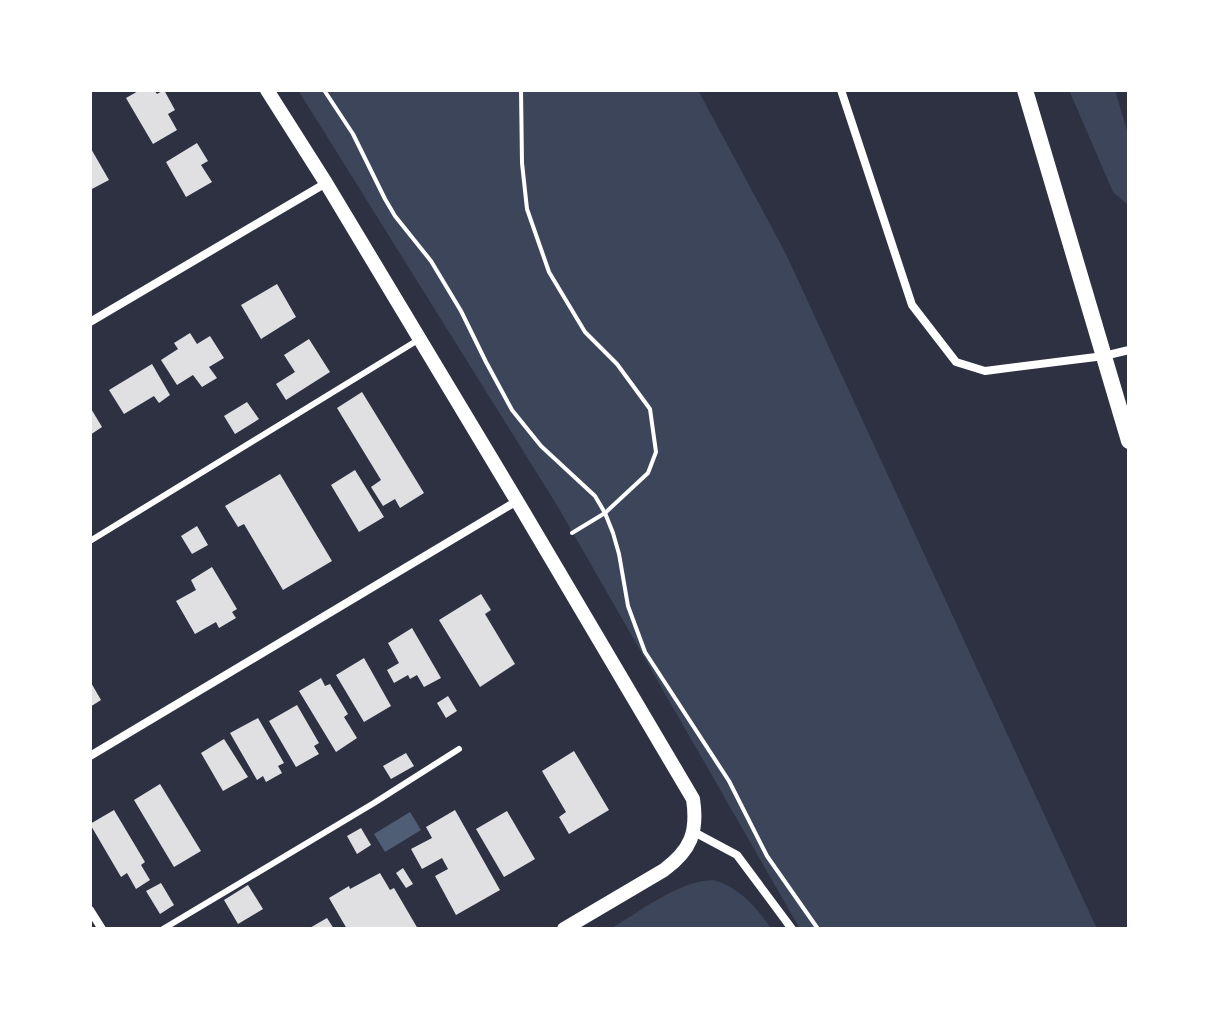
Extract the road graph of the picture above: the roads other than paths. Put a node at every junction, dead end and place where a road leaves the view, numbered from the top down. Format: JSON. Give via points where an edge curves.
{"nodes":[{"id":1,"x":267,"y":90,"type":"edge"},
{"id":2,"x":841,"y":90,"type":"edge"},
{"id":3,"x":1025,"y":90,"type":"edge"},
{"id":4,"x":326,"y":183,"type":"junction"},
{"id":5,"x":90,"y":322,"type":"edge"},
{"id":6,"x":420,"y":339,"type":"junction"},
{"id":7,"x":1129,"y":350,"type":"edge"},
{"id":8,"x":1104,"y":356,"type":"junction"},
{"id":9,"x":1129,"y":441,"type":"edge"},
{"id":10,"x":517,"y":501,"type":"junction"},
{"id":11,"x":90,"y":541,"type":"edge"},
{"id":12,"x":459,"y":749,"type":"dead end"},
{"id":13,"x":90,"y":756,"type":"edge"},
{"id":14,"x":694,"y":832,"type":"junction"},
{"id":15,"x":90,"y":910,"type":"edge"},
{"id":16,"x":102,"y":929,"type":"edge"},
{"id":17,"x":163,"y":929,"type":"edge"},
{"id":18,"x":564,"y":929,"type":"edge"},
{"id":19,"x":792,"y":929,"type":"edge"}],
"edges":[{"from":1,"to":4,"type":"street"},
{"from":2,"to":8,"type":"street","via":[[912,305],[956,362],[985,371]]},
{"from":3,"to":8,"type":"main road"},
{"from":4,"to":5,"type":"street"},
{"from":4,"to":6,"type":"street"},
{"from":6,"to":10,"type":"street"},
{"from":6,"to":11,"type":"lane"},
{"from":7,"to":8,"type":"street"},
{"from":8,"to":9,"type":"main road"},
{"from":10,"to":13,"type":"street"},
{"from":10,"to":14,"type":"street","via":[[685,784],[693,799]]},
{"from":12,"to":17,"type":"lane"},
{"from":14,"to":18,"type":"street","via":[[688,847],[664,870]]},
{"from":14,"to":19,"type":"street","via":[[737,855]]},
{"from":15,"to":16,"type":"street"}]}
